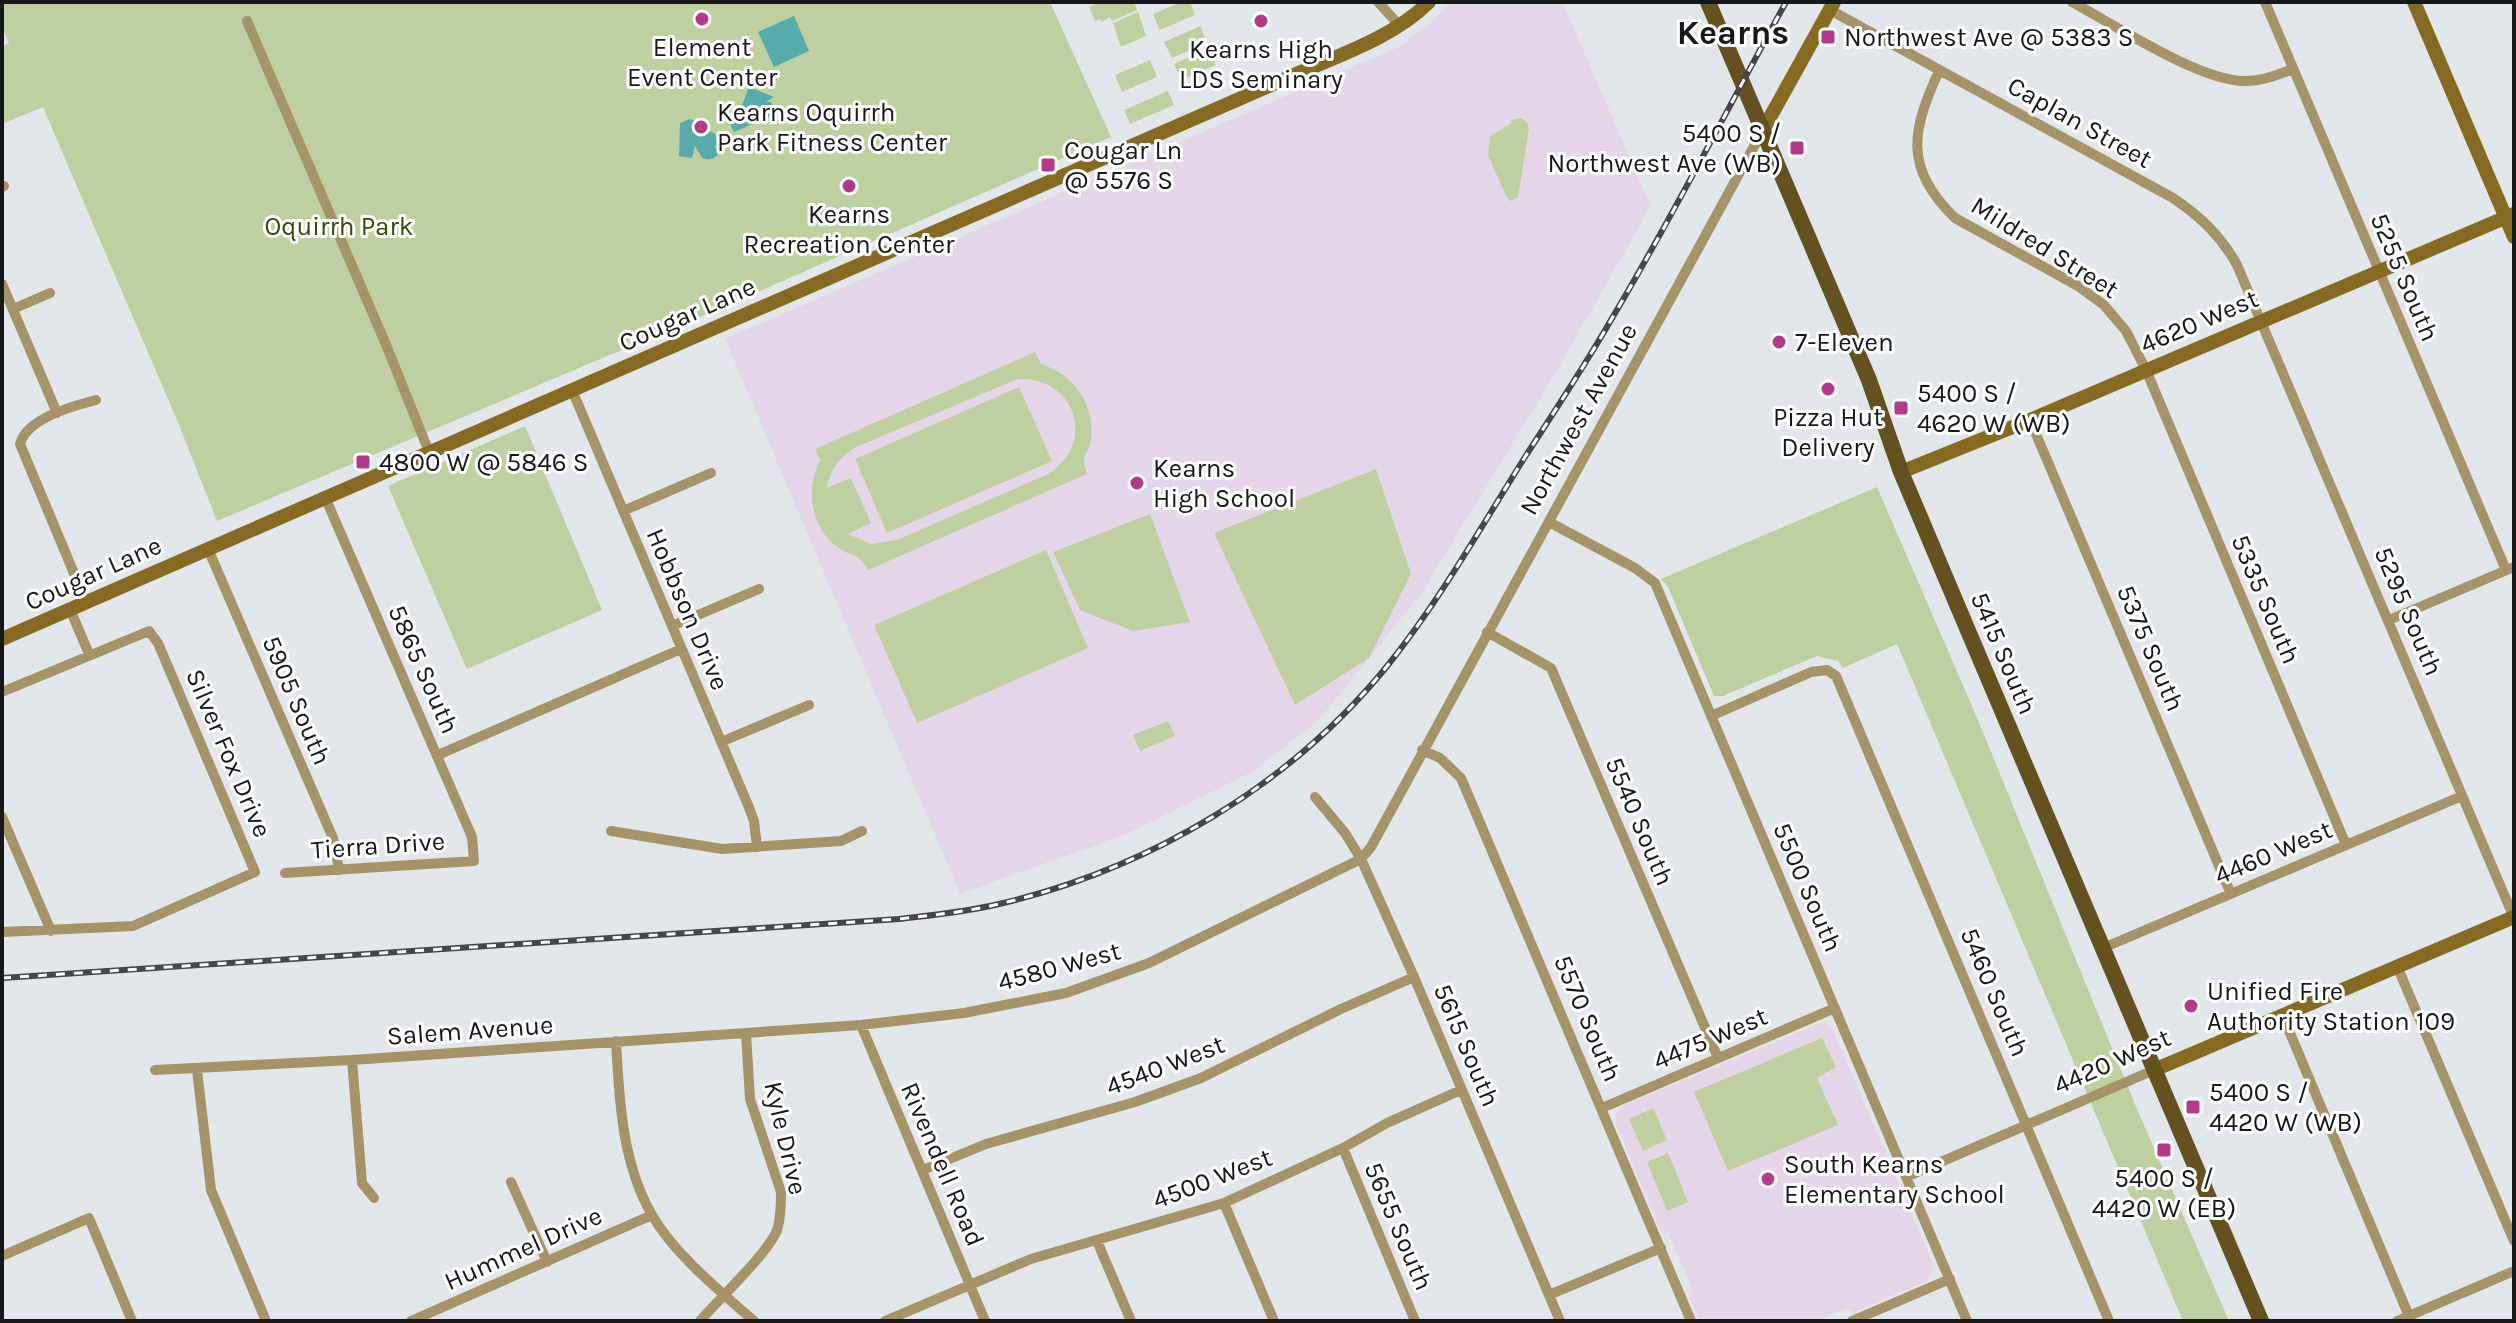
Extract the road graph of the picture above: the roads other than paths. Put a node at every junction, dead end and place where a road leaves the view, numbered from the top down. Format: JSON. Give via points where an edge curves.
{"nodes":[{"id":1,"x":1378,"y":2,"type":"edge"},
{"id":2,"x":1429,"y":2,"type":"edge"},
{"id":3,"x":1708,"y":2,"type":"edge"},
{"id":4,"x":2072,"y":2,"type":"edge"},
{"id":5,"x":2265,"y":2,"type":"edge"},
{"id":6,"x":2414,"y":2,"type":"edge"},
{"id":7,"x":1832,"y":6,"type":"edge"},
{"id":8,"x":247,"y":21,"type":"dead end"},
{"id":9,"x":1399,"y":25,"type":"junction"},
{"id":10,"x":2293,"y":69,"type":"junction"},
{"id":11,"x":1939,"y":71,"type":"junction"},
{"id":12,"x":1763,"y":130,"type":"junction"},
{"id":13,"x":2510,"y":216,"type":"edge"},
{"id":14,"x":2514,"y":237,"type":"edge"},
{"id":15,"x":2379,"y":272,"type":"junction"},
{"id":16,"x":2,"y":284,"type":"edge"},
{"id":17,"x":50,"y":293,"type":"dead end"},
{"id":18,"x":13,"y":309,"type":"junction"},
{"id":19,"x":2261,"y":321,"type":"junction"},
{"id":20,"x":2146,"y":370,"type":"junction"},
{"id":21,"x":572,"y":390,"type":"junction"},
{"id":22,"x":96,"y":400,"type":"dead end"},
{"id":23,"x":57,"y":413,"type":"junction"},
{"id":24,"x":2030,"y":420,"type":"junction"},
{"id":25,"x":429,"y":452,"type":"junction"},
{"id":26,"x":1901,"y":472,"type":"junction"},
{"id":27,"x":711,"y":473,"type":"dead end"},
{"id":28,"x":325,"y":497,"type":"junction"},
{"id":29,"x":623,"y":511,"type":"junction"},
{"id":30,"x":1549,"y":522,"type":"junction"},
{"id":31,"x":208,"y":549,"type":"junction"},
{"id":32,"x":2510,"y":568,"type":"edge"},
{"id":33,"x":759,"y":589,"type":"dead end"},
{"id":34,"x":86,"y":602,"type":"junction"},
{"id":35,"x":70,"y":609,"type":"junction"},
{"id":36,"x":2389,"y":620,"type":"junction"},
{"id":37,"x":672,"y":626,"type":"junction"},
{"id":38,"x":1487,"y":632,"type":"junction"},
{"id":39,"x":2,"y":639,"type":"edge"},
{"id":40,"x":681,"y":649,"type":"junction"},
{"id":41,"x":89,"y":654,"type":"junction"},
{"id":42,"x":2,"y":692,"type":"edge"},
{"id":43,"x":809,"y":705,"type":"dead end"},
{"id":44,"x":1711,"y":716,"type":"junction"},
{"id":45,"x":721,"y":742,"type":"junction"},
{"id":46,"x":1422,"y":750,"type":"junction"},
{"id":47,"x":438,"y":755,"type":"junction"},
{"id":48,"x":2462,"y":796,"type":"junction"},
{"id":49,"x":1315,"y":797,"type":"dead end"},
{"id":50,"x":2,"y":817,"type":"edge"},
{"id":51,"x":611,"y":831,"type":"dead end"},
{"id":52,"x":862,"y":831,"type":"dead end"},
{"id":53,"x":2346,"y":845,"type":"junction"},
{"id":54,"x":757,"y":847,"type":"junction"},
{"id":55,"x":1361,"y":859,"type":"junction"},
{"id":56,"x":474,"y":861,"type":"joint"},
{"id":57,"x":339,"y":870,"type":"junction"},
{"id":58,"x":285,"y":873,"type":"dead end"},
{"id":59,"x":2231,"y":894,"type":"junction"},
{"id":60,"x":2514,"y":917,"type":"edge"},
{"id":61,"x":3,"y":930,"type":"edge"},
{"id":62,"x":51,"y":931,"type":"junction"},
{"id":63,"x":2103,"y":948,"type":"junction"},
{"id":64,"x":2397,"y":966,"type":"junction"},
{"id":65,"x":1414,"y":977,"type":"junction"},
{"id":66,"x":1835,"y":1008,"type":"junction"},
{"id":67,"x":2282,"y":1014,"type":"junction"},
{"id":68,"x":861,"y":1025,"type":"junction"},
{"id":69,"x":746,"y":1033,"type":"junction"},
{"id":70,"x":616,"y":1041,"type":"junction"},
{"id":71,"x":1718,"y":1058,"type":"junction"},
{"id":72,"x":352,"y":1060,"type":"junction"},
{"id":73,"x":155,"y":1070,"type":"dead end"},
{"id":74,"x":197,"y":1070,"type":"junction"},
{"id":75,"x":2154,"y":1070,"type":"junction"},
{"id":76,"x":1461,"y":1090,"type":"junction"},
{"id":77,"x":1602,"y":1108,"type":"junction"},
{"id":78,"x":2027,"y":1124,"type":"junction"},
{"id":79,"x":1343,"y":1148,"type":"junction"},
{"id":80,"x":923,"y":1170,"type":"junction"},
{"id":81,"x":1906,"y":1177,"type":"junction"},
{"id":82,"x":511,"y":1182,"type":"dead end"},
{"id":83,"x":374,"y":1198,"type":"dead end"},
{"id":84,"x":1224,"y":1203,"type":"junction"},
{"id":85,"x":652,"y":1215,"type":"junction"},
{"id":86,"x":1097,"y":1241,"type":"junction"},
{"id":87,"x":2514,"y":1241,"type":"edge"},
{"id":88,"x":1661,"y":1248,"type":"junction"},
{"id":89,"x":2,"y":1256,"type":"edge"},
{"id":90,"x":547,"y":1262,"type":"junction"},
{"id":91,"x":2514,"y":1271,"type":"edge"},
{"id":92,"x":1950,"y":1279,"type":"junction"},
{"id":93,"x":970,"y":1284,"type":"junction"},
{"id":94,"x":723,"y":1294,"type":"junction"},
{"id":95,"x":1549,"y":1295,"type":"junction"},
{"id":96,"x":2410,"y":1318,"type":"edge"},
{"id":97,"x":131,"y":1321,"type":"edge"},
{"id":98,"x":266,"y":1321,"type":"edge"},
{"id":99,"x":411,"y":1321,"type":"edge"},
{"id":100,"x":700,"y":1321,"type":"edge"},
{"id":101,"x":754,"y":1321,"type":"edge"},
{"id":102,"x":885,"y":1321,"type":"edge"},
{"id":103,"x":985,"y":1321,"type":"edge"},
{"id":104,"x":1131,"y":1321,"type":"edge"},
{"id":105,"x":1274,"y":1321,"type":"edge"},
{"id":106,"x":1415,"y":1321,"type":"edge"},
{"id":107,"x":1560,"y":1321,"type":"edge"},
{"id":108,"x":1691,"y":1321,"type":"edge"},
{"id":109,"x":1852,"y":1321,"type":"edge"},
{"id":110,"x":1967,"y":1321,"type":"edge"},
{"id":111,"x":2109,"y":1321,"type":"edge"},
{"id":112,"x":2261,"y":1321,"type":"edge"},
{"id":113,"x":2397,"y":1321,"type":"edge"}],
"edges":[{"from":1,"to":9,"type":"street"},
{"from":2,"to":9,"type":"main road","name":"Cougar Lane"},
{"from":3,"to":12,"type":"main road","name":"5415 South"},
{"from":4,"to":10,"type":"street","via":[[2219,77],[2256,81]]},
{"from":5,"to":10,"type":"street","name":"5255 South"},
{"from":6,"to":13,"type":"main road"},
{"from":7,"to":11,"type":"street","name":"Caplan Street"},
{"from":7,"to":12,"type":"main road","name":"Northwest Avenue"},
{"from":8,"to":25,"type":"street"},
{"from":9,"to":21,"type":"main road","name":"Cougar Lane"},
{"from":10,"to":15,"type":"street","name":"5255 South"},
{"from":11,"to":19,"type":"street","name":"Caplan Street","via":[[2195,212],[2226,245]]},
{"from":11,"to":20,"type":"street","name":"Mildred Street","via":[[1923,105],[1917,142],[1923,177],[1936,198],[1972,229],[2104,305],[2131,338]]},
{"from":12,"to":26,"type":"main road","name":"5415 South","via":[[1869,380]]},
{"from":12,"to":30,"type":"street","name":"Northwest Avenue"},
{"from":13,"to":14,"type":"main road"},
{"from":13,"to":15,"type":"main road","name":"4620 West"},
{"from":15,"to":19,"type":"main road","name":"4620 West"},
{"from":15,"to":32,"type":"street","name":"5255 South"},
{"from":16,"to":18,"type":"street"},
{"from":17,"to":18,"type":"street"},
{"from":18,"to":23,"type":"street"},
{"from":19,"to":20,"type":"main road","name":"4620 West"},
{"from":19,"to":36,"type":"street","name":"5295 South"},
{"from":20,"to":24,"type":"main road","name":"4620 West"},
{"from":20,"to":53,"type":"street","name":"5335 South"},
{"from":21,"to":25,"type":"main road","name":"Cougar Lane"},
{"from":21,"to":29,"type":"street","name":"Hobbson Drive"},
{"from":22,"to":23,"type":"street"},
{"from":23,"to":34,"type":"street","via":[[28,429],[20,444]]},
{"from":24,"to":26,"type":"main road","name":"4620 West"},
{"from":24,"to":59,"type":"street","name":"5375 South"},
{"from":25,"to":28,"type":"main road","name":"Cougar Lane"},
{"from":26,"to":63,"type":"main road","name":"5415 South"},
{"from":27,"to":29,"type":"street"},
{"from":28,"to":31,"type":"main road","name":"Cougar Lane"},
{"from":28,"to":47,"type":"street","name":"5865 South"},
{"from":29,"to":37,"type":"street","name":"Hobbson Drive"},
{"from":30,"to":38,"type":"street","name":"Northwest Avenue"},
{"from":30,"to":44,"type":"street","name":"5500 South","via":[[1655,583]]},
{"from":31,"to":34,"type":"main road","name":"Cougar Lane"},
{"from":31,"to":57,"type":"street","name":"5905 South","via":[[333,838]]},
{"from":32,"to":36,"type":"street"},
{"from":33,"to":37,"type":"street"},
{"from":34,"to":35,"type":"main road","name":"Cougar Lane"},
{"from":35,"to":39,"type":"main road","name":"Cougar Lane"},
{"from":35,"to":41,"type":"street"},
{"from":36,"to":48,"type":"street","name":"5295 South"},
{"from":37,"to":40,"type":"street","name":"Hobbson Drive"},
{"from":38,"to":46,"type":"street","name":"Northwest Avenue"},
{"from":38,"to":71,"type":"street","name":"5540 South","via":[[1551,668]]},
{"from":40,"to":45,"type":"street","name":"Hobbson Drive"},
{"from":40,"to":47,"type":"street"},
{"from":41,"to":42,"type":"street"},
{"from":41,"to":62,"type":"street","name":"Silver Fox Drive","via":[[149,631],[255,872],[133,926]]},
{"from":43,"to":45,"type":"street"},
{"from":44,"to":66,"type":"street","name":"5500 South"},
{"from":44,"to":78,"type":"street","name":"5460 South","via":[[1819,670],[1839,681]]},
{"from":45,"to":54,"type":"street","name":"Hobbson Drive","via":[[754,821]]},
{"from":46,"to":55,"type":"street","name":"Northwest Avenue"},
{"from":46,"to":77,"type":"street","name":"5570 South","via":[[1461,778]]},
{"from":47,"to":56,"type":"street","name":"5865 South","via":[[472,837]]},
{"from":48,"to":53,"type":"street","name":"4460 West"},
{"from":48,"to":60,"type":"street","name":"5295 South"},
{"from":49,"to":55,"type":"street","name":"5615 South"},
{"from":50,"to":62,"type":"street"},
{"from":51,"to":54,"type":"street","via":[[708,848]]},
{"from":52,"to":54,"type":"street","via":[[841,841]]},
{"from":53,"to":59,"type":"street","name":"4460 West"},
{"from":55,"to":65,"type":"street","name":"5615 South"},
{"from":55,"to":68,"type":"street","name":"4580 West","via":[[1149,963],[1066,993],[964,1013]]},
{"from":56,"to":57,"type":"street","name":"Tierra Drive"},
{"from":57,"to":58,"type":"street","name":"Tierra Drive"},
{"from":59,"to":63,"type":"street","name":"4460 West"},
{"from":60,"to":64,"type":"main road","name":"4420 West"},
{"from":61,"to":62,"type":"street","name":"Silver Fox Drive"},
{"from":63,"to":75,"type":"main road","name":"5415 South"},
{"from":64,"to":67,"type":"main road","name":"4420 West"},
{"from":64,"to":87,"type":"street"},
{"from":65,"to":76,"type":"street","name":"5615 South"},
{"from":65,"to":80,"type":"street","name":"4540 West","via":[[1201,1078],[986,1144]]},
{"from":66,"to":71,"type":"street","name":"4475 West"},
{"from":66,"to":81,"type":"street","name":"5500 South"},
{"from":67,"to":75,"type":"main road","name":"4420 West"},
{"from":67,"to":96,"type":"street"},
{"from":68,"to":69,"type":"street","name":"4580 West"},
{"from":68,"to":80,"type":"street","name":"Rivendell Road"},
{"from":69,"to":70,"type":"street","name":"Salem Avenue"},
{"from":69,"to":94,"type":"street","name":"Kyle Drive","via":[[750,1099],[781,1192],[781,1208],[767,1247]]},
{"from":70,"to":72,"type":"street","name":"Salem Avenue"},
{"from":70,"to":85,"type":"street","via":[[626,1140]]},
{"from":71,"to":77,"type":"street","name":"4475 West"},
{"from":72,"to":74,"type":"street","name":"Salem Avenue"},
{"from":72,"to":83,"type":"street","via":[[362,1183]]},
{"from":73,"to":74,"type":"street","name":"Salem Avenue"},
{"from":74,"to":98,"type":"street","via":[[211,1190]]},
{"from":75,"to":78,"type":"street","name":"4420 West"},
{"from":75,"to":112,"type":"main road","name":"5415 South"},
{"from":76,"to":79,"type":"street","name":"4500 West"},
{"from":76,"to":95,"type":"street","name":"5615 South"},
{"from":77,"to":88,"type":"street","name":"5570 South"},
{"from":78,"to":81,"type":"street","name":"4420 West"},
{"from":78,"to":111,"type":"street","name":"5460 South"},
{"from":79,"to":84,"type":"street","name":"4500 West"},
{"from":79,"to":106,"type":"street","name":"5655 South"},
{"from":80,"to":93,"type":"street","name":"Rivendell Road"},
{"from":81,"to":92,"type":"street","name":"5500 South"},
{"from":82,"to":90,"type":"street"},
{"from":84,"to":86,"type":"street","name":"4500 West"},
{"from":84,"to":105,"type":"street"},
{"from":85,"to":90,"type":"street","name":"Hummel Drive"},
{"from":85,"to":94,"type":"street"},
{"from":86,"to":93,"type":"street","name":"4500 West","via":[[1031,1259]]},
{"from":86,"to":104,"type":"street"},
{"from":88,"to":95,"type":"street"},
{"from":88,"to":108,"type":"street","name":"5570 South"},
{"from":89,"to":97,"type":"street","via":[[89,1218]]},
{"from":90,"to":99,"type":"street","name":"Hummel Drive"},
{"from":91,"to":96,"type":"street"},
{"from":92,"to":109,"type":"street"},
{"from":92,"to":110,"type":"street","name":"5500 South"},
{"from":93,"to":102,"type":"street","name":"4500 West"},
{"from":93,"to":103,"type":"street","name":"Rivendell Road"},
{"from":94,"to":100,"type":"street","name":"Kyle Drive"},
{"from":94,"to":101,"type":"street"},
{"from":95,"to":107,"type":"street","name":"5615 South"},
{"from":96,"to":113,"type":"street"}]}
